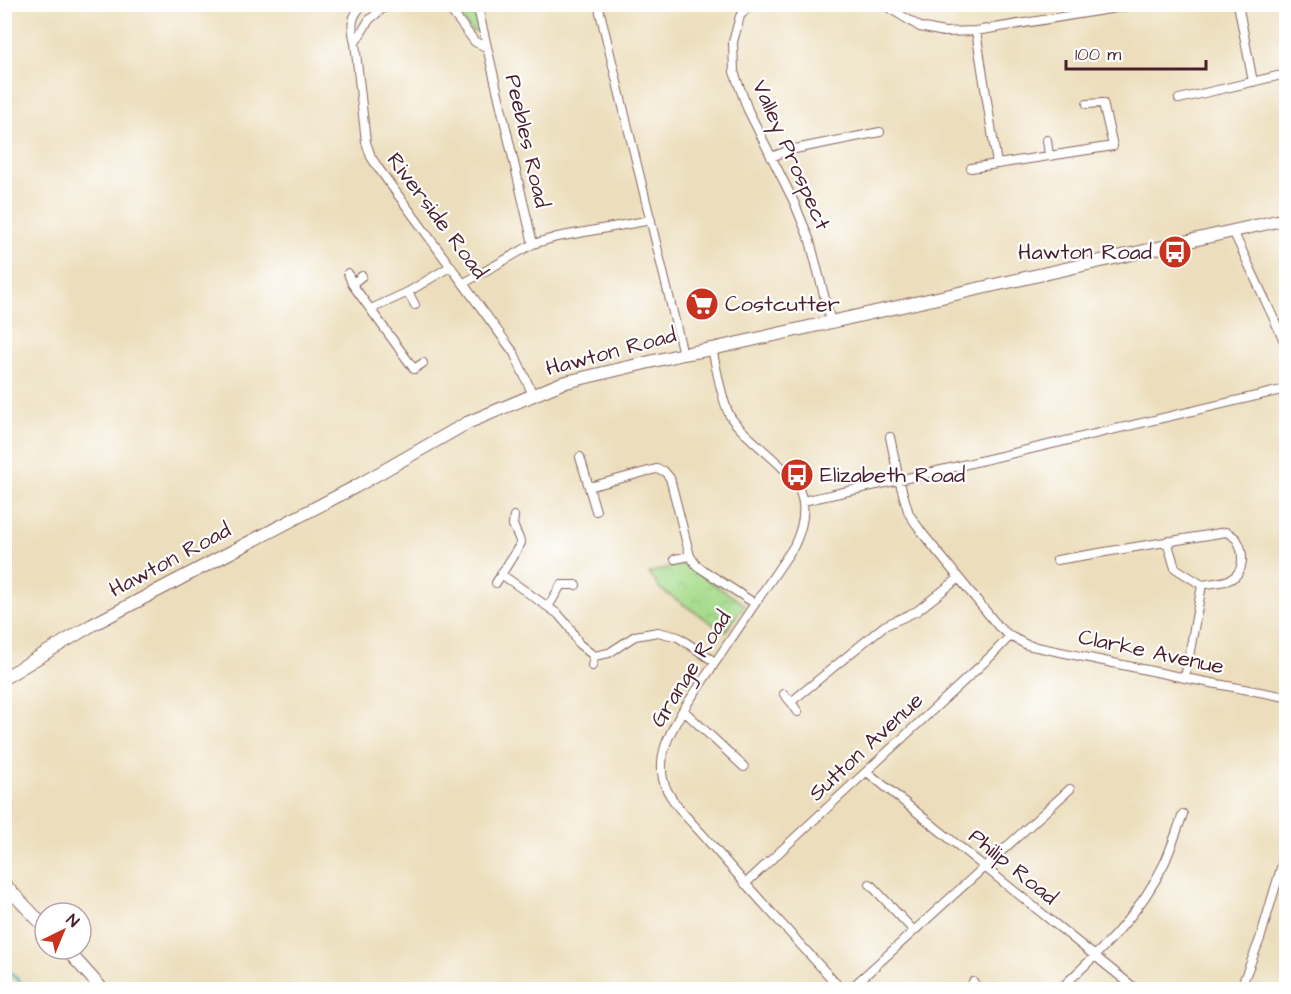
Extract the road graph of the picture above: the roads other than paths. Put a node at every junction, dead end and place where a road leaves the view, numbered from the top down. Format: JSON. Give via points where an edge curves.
{"nodes":[{"id":1,"x":364,"y":4,"type":"edge"},
{"id":2,"x":388,"y":4,"type":"edge"},
{"id":3,"x":446,"y":4,"type":"edge"},
{"id":4,"x":477,"y":4,"type":"edge"},
{"id":5,"x":598,"y":4,"type":"edge"},
{"id":6,"x":750,"y":4,"type":"edge"},
{"id":7,"x":883,"y":4,"type":"edge"},
{"id":8,"x":1140,"y":4,"type":"edge"},
{"id":9,"x":1238,"y":4,"type":"edge"},
{"id":10,"x":976,"y":31,"type":"junction"},
{"id":11,"x":355,"y":43,"type":"junction"},
{"id":12,"x":486,"y":47,"type":"junction"},
{"id":13,"x":1287,"y":74,"type":"edge"},
{"id":14,"x":1253,"y":82,"type":"junction"},
{"id":15,"x":1179,"y":99,"type":"dead end"},
{"id":16,"x":1087,"y":104,"type":"dead end"},
{"id":17,"x":880,"y":132,"type":"dead end"},
{"id":18,"x":1047,"y":140,"type":"dead end"},
{"id":19,"x":1049,"y":156,"type":"junction"},
{"id":20,"x":771,"y":157,"type":"junction"},
{"id":21,"x":997,"y":164,"type":"junction"},
{"id":22,"x":971,"y":168,"type":"dead end"},
{"id":23,"x":1287,"y":219,"type":"edge"},
{"id":24,"x":651,"y":220,"type":"junction"},
{"id":25,"x":1233,"y":231,"type":"junction"},
{"id":26,"x":533,"y":244,"type":"junction"},
{"id":27,"x":451,"y":266,"type":"junction"},
{"id":28,"x":348,"y":273,"type":"dead end"},
{"id":29,"x":362,"y":276,"type":"dead end"},
{"id":30,"x":465,"y":283,"type":"junction"},
{"id":31,"x":352,"y":284,"type":"junction"},
{"id":32,"x":408,"y":292,"type":"junction"},
{"id":33,"x":414,"y":305,"type":"dead end"},
{"id":34,"x":370,"y":309,"type":"junction"},
{"id":35,"x":831,"y":322,"type":"junction"},
{"id":36,"x":1287,"y":345,"type":"edge"},
{"id":37,"x":712,"y":349,"type":"junction"},
{"id":38,"x":682,"y":354,"type":"junction"},
{"id":39,"x":423,"y":363,"type":"dead end"},
{"id":40,"x":1287,"y":389,"type":"edge"},
{"id":41,"x":533,"y":395,"type":"junction"},
{"id":42,"x":890,"y":437,"type":"dead end"},
{"id":43,"x":580,"y":457,"type":"dead end"},
{"id":44,"x":899,"y":480,"type":"junction"},
{"id":45,"x":589,"y":488,"type":"junction"},
{"id":46,"x":803,"y":501,"type":"junction"},
{"id":47,"x":596,"y":511,"type":"dead end"},
{"id":48,"x":510,"y":522,"type":"dead end"},
{"id":49,"x":1167,"y":541,"type":"junction"},
{"id":50,"x":690,"y":556,"type":"junction"},
{"id":51,"x":675,"y":560,"type":"dead end"},
{"id":52,"x":1057,"y":560,"type":"dead end"},
{"id":53,"x":501,"y":574,"type":"junction"},
{"id":54,"x":566,"y":575,"type":"dead end"},
{"id":55,"x":959,"y":578,"type":"junction"},
{"id":56,"x":495,"y":583,"type":"dead end"},
{"id":57,"x":561,"y":585,"type":"junction"},
{"id":58,"x":576,"y":585,"type":"dead end"},
{"id":59,"x":1202,"y":585,"type":"junction"},
{"id":60,"x":754,"y":603,"type":"junction"},
{"id":61,"x":548,"y":607,"type":"junction"},
{"id":62,"x":1010,"y":636,"type":"junction"},
{"id":63,"x":594,"y":656,"type":"junction"},
{"id":64,"x":715,"y":662,"type":"junction"},
{"id":65,"x":592,"y":666,"type":"dead end"},
{"id":66,"x":4,"y":678,"type":"edge"},
{"id":67,"x":1185,"y":678,"type":"junction"},
{"id":68,"x":784,"y":694,"type":"dead end"},
{"id":69,"x":1287,"y":697,"type":"edge"},
{"id":70,"x":791,"y":702,"type":"junction"},
{"id":71,"x":682,"y":710,"type":"junction"},
{"id":72,"x":798,"y":712,"type":"dead end"},
{"id":73,"x":744,"y":767,"type":"dead end"},
{"id":74,"x":867,"y":772,"type":"junction"},
{"id":75,"x":1070,"y":789,"type":"dead end"},
{"id":76,"x":1183,"y":814,"type":"dead end"},
{"id":77,"x":1287,"y":851,"type":"edge"},
{"id":78,"x":983,"y":867,"type":"junction"},
{"id":79,"x":4,"y":884,"type":"edge"},
{"id":80,"x":745,"y":884,"type":"junction"},
{"id":81,"x":874,"y":885,"type":"dead end"},
{"id":82,"x":33,"y":914,"type":"edge"},
{"id":83,"x":914,"y":931,"type":"junction"},
{"id":84,"x":1095,"y":956,"type":"junction"},
{"id":85,"x":77,"y":961,"type":"edge"},
{"id":86,"x":973,"y":982,"type":"dead end"},
{"id":87,"x":103,"y":990,"type":"edge"},
{"id":88,"x":842,"y":990,"type":"edge"},
{"id":89,"x":849,"y":990,"type":"edge"},
{"id":90,"x":980,"y":990,"type":"edge"},
{"id":91,"x":1059,"y":990,"type":"edge"},
{"id":92,"x":1137,"y":990,"type":"edge"},
{"id":93,"x":1240,"y":990,"type":"edge"}],
"edges":[{"from":1,"to":11,"type":"street","name":"Riverside Road","via":[[352,17]]},
{"from":2,"to":11,"type":"street","via":[[369,20]]},
{"from":3,"to":12,"type":"street","name":"Peebles Road","via":[[475,42]]},
{"from":4,"to":12,"type":"street","name":"Peebles Road"},
{"from":5,"to":24,"type":"street"},
{"from":6,"to":20,"type":"street","name":"Valley Prospect","via":[[740,16],[733,42],[734,72]]},
{"from":7,"to":10,"type":"street","via":[[920,27],[944,32]]},
{"from":8,"to":10,"type":"street"},
{"from":9,"to":14,"type":"street"},
{"from":10,"to":21,"type":"street"},
{"from":11,"to":27,"type":"street","name":"Riverside Road","via":[[368,150]]},
{"from":12,"to":26,"type":"street","name":"Peebles Road"},
{"from":13,"to":14,"type":"street"},
{"from":14,"to":15,"type":"street"},
{"from":16,"to":19,"type":"street","via":[[1103,103],[1113,146]]},
{"from":17,"to":20,"type":"street"},
{"from":18,"to":19,"type":"street"},
{"from":19,"to":21,"type":"street"},
{"from":20,"to":35,"type":"street","name":"Valley Prospect","via":[[810,240]]},
{"from":21,"to":22,"type":"street"},
{"from":23,"to":25,"type":"street","name":"Hawton Road"},
{"from":24,"to":26,"type":"street"},
{"from":24,"to":38,"type":"street"},
{"from":25,"to":35,"type":"street","name":"Hawton Road"},
{"from":25,"to":36,"type":"street"},
{"from":26,"to":30,"type":"street"},
{"from":27,"to":30,"type":"street","name":"Riverside Road"},
{"from":27,"to":32,"type":"street"},
{"from":28,"to":31,"type":"street"},
{"from":29,"to":31,"type":"street"},
{"from":30,"to":41,"type":"street","name":"Riverside Road","via":[[514,353]]},
{"from":31,"to":34,"type":"street"},
{"from":32,"to":33,"type":"street"},
{"from":32,"to":34,"type":"street"},
{"from":34,"to":39,"type":"street","via":[[414,369]]},
{"from":35,"to":37,"type":"street","name":"Hawton Road"},
{"from":37,"to":38,"type":"street","name":"Hawton Road"},
{"from":37,"to":46,"type":"street","via":[[729,415],[790,476]]},
{"from":38,"to":41,"type":"street","name":"Hawton Road","via":[[562,383]]},
{"from":40,"to":44,"type":"street"},
{"from":41,"to":66,"type":"street","name":"Hawton Road","via":[[467,423],[356,487],[92,625]]},
{"from":42,"to":44,"type":"street"},
{"from":43,"to":45,"type":"street"},
{"from":44,"to":46,"type":"street"},
{"from":44,"to":55,"type":"street","via":[[909,514]]},
{"from":45,"to":47,"type":"street"},
{"from":45,"to":50,"type":"street","via":[[656,469],[664,471],[670,478]]},
{"from":46,"to":60,"type":"street","name":"Grange Road","via":[[804,516],[794,546]]},
{"from":48,"to":53,"type":"street","via":[[521,543]]},
{"from":49,"to":52,"type":"street"},
{"from":49,"to":59,"type":"street","via":[[1175,568]]},
{"from":49,"to":59,"type":"street","via":[[1226,532],[1234,536],[1242,564],[1238,573],[1230,580]]},
{"from":50,"to":51,"type":"street"},
{"from":50,"to":60,"type":"street","via":[[697,566]]},
{"from":53,"to":56,"type":"street"},
{"from":53,"to":61,"type":"street"},
{"from":54,"to":57,"type":"street"},
{"from":55,"to":62,"type":"street"},
{"from":55,"to":70,"type":"street","via":[[917,611],[884,626]]},
{"from":57,"to":58,"type":"street"},
{"from":57,"to":61,"type":"street"},
{"from":59,"to":67,"type":"street"},
{"from":60,"to":64,"type":"street","name":"Grange Road"},
{"from":61,"to":63,"type":"street"},
{"from":62,"to":67,"type":"street","name":"Clarke Avenue","via":[[1027,645]]},
{"from":62,"to":74,"type":"street","name":"Sutton Avenue"},
{"from":63,"to":64,"type":"street","via":[[609,653],[635,636],[658,632],[678,637]]},
{"from":63,"to":65,"type":"street"},
{"from":64,"to":71,"type":"street","name":"Grange Road"},
{"from":67,"to":69,"type":"street","name":"Clarke Avenue"},
{"from":68,"to":70,"type":"street"},
{"from":70,"to":72,"type":"street"},
{"from":71,"to":73,"type":"street"},
{"from":71,"to":80,"type":"street","name":"Grange Road","via":[[661,758],[663,782],[675,802]]},
{"from":74,"to":78,"type":"street","name":"Philip Road"},
{"from":74,"to":80,"type":"street","name":"Sutton Avenue"},
{"from":75,"to":78,"type":"street"},
{"from":76,"to":84,"type":"street","via":[[1164,863],[1142,900]]},
{"from":77,"to":93,"type":"street"},
{"from":78,"to":83,"type":"street"},
{"from":78,"to":84,"type":"street","name":"Philip Road"},
{"from":79,"to":82,"type":"street"},
{"from":80,"to":88,"type":"street","name":"Grange Road"},
{"from":81,"to":83,"type":"street"},
{"from":83,"to":89,"type":"street"},
{"from":84,"to":91,"type":"street"},
{"from":84,"to":92,"type":"street","name":"Philip Road"},
{"from":85,"to":87,"type":"street"},
{"from":86,"to":90,"type":"street"}]}
